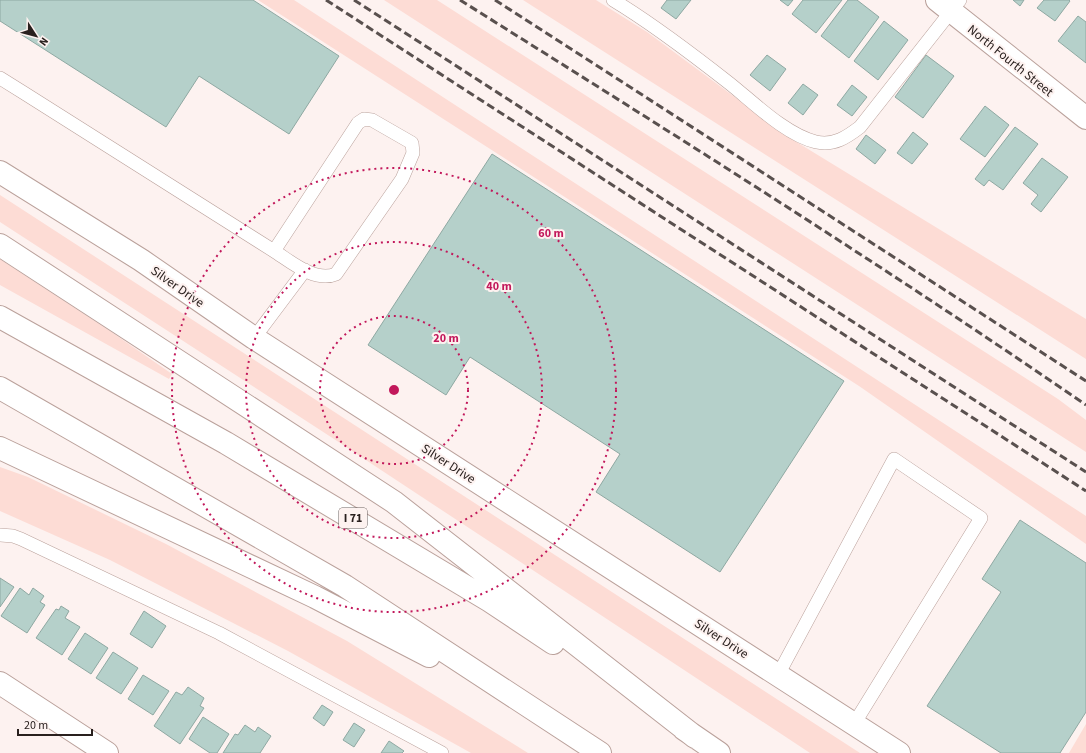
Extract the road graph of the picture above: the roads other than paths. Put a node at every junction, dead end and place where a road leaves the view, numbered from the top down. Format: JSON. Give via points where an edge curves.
{"nodes":[{"id":1,"x":613,"y":0,"type":"edge"},
{"id":2,"x":950,"y":4,"type":"edge"},
{"id":3,"x":0,"y":78,"type":"edge"},
{"id":4,"x":1086,"y":118,"type":"edge"},
{"id":5,"x":0,"y":172,"type":"edge"},
{"id":6,"x":0,"y":245,"type":"edge"},
{"id":7,"x":274,"y":251,"type":"junction"},
{"id":8,"x":305,"y":270,"type":"junction"},
{"id":9,"x":0,"y":317,"type":"edge"},
{"id":10,"x":254,"y":338,"type":"junction"},
{"id":11,"x":0,"y":388,"type":"edge"},
{"id":12,"x":0,"y":448,"type":"edge"},
{"id":13,"x":0,"y":535,"type":"edge"},
{"id":14,"x":778,"y":675,"type":"junction"},
{"id":15,"x":0,"y":683,"type":"edge"},
{"id":16,"x":539,"y":713,"type":"junction"},
{"id":17,"x":854,"y":724,"type":"junction"},
{"id":18,"x":696,"y":737,"type":"junction"},
{"id":19,"x":107,"y":753,"type":"edge"},
{"id":20,"x":442,"y":753,"type":"edge"},
{"id":21,"x":600,"y":753,"type":"edge"},
{"id":22,"x":720,"y":753,"type":"edge"},
{"id":23,"x":899,"y":753,"type":"edge"}],
"edges":[{"from":1,"to":2,"type":"lane","via":[[715,72],[782,125],[817,142],[834,143],[860,126]]},
{"from":2,"to":4,"type":"main road","name":"North Fourth Street"},
{"from":3,"to":7,"type":"lane"},
{"from":5,"to":10,"type":"main road","name":"Silver Drive","via":[[141,260]]},
{"from":6,"to":18,"type":"main road","via":[[394,502]]},
{"from":7,"to":8,"type":"lane"},
{"from":7,"to":8,"type":"lane","via":[[358,123],[364,119],[372,120],[412,143],[413,153],[402,179],[336,274],[323,276]]},
{"from":8,"to":10,"type":"lane"},
{"from":9,"to":18,"type":"main road","number":"I 71","via":[[226,443],[462,584]]},
{"from":10,"to":14,"type":"main road","name":"Silver Drive"},
{"from":11,"to":16,"type":"main road","via":[[345,586]]},
{"from":12,"to":16,"type":"main road","via":[[316,597]]},
{"from":13,"to":20,"type":"lane","via":[[21,539],[219,633]]},
{"from":14,"to":17,"type":"main road","name":"Silver Drive"},
{"from":14,"to":17,"type":"lane","via":[[894,459],[981,518]]},
{"from":15,"to":19,"type":"main road"},
{"from":16,"to":21,"type":"main road"},
{"from":17,"to":23,"type":"main road","name":"Silver Drive"},
{"from":18,"to":22,"type":"main road","number":"I 71"}]}
